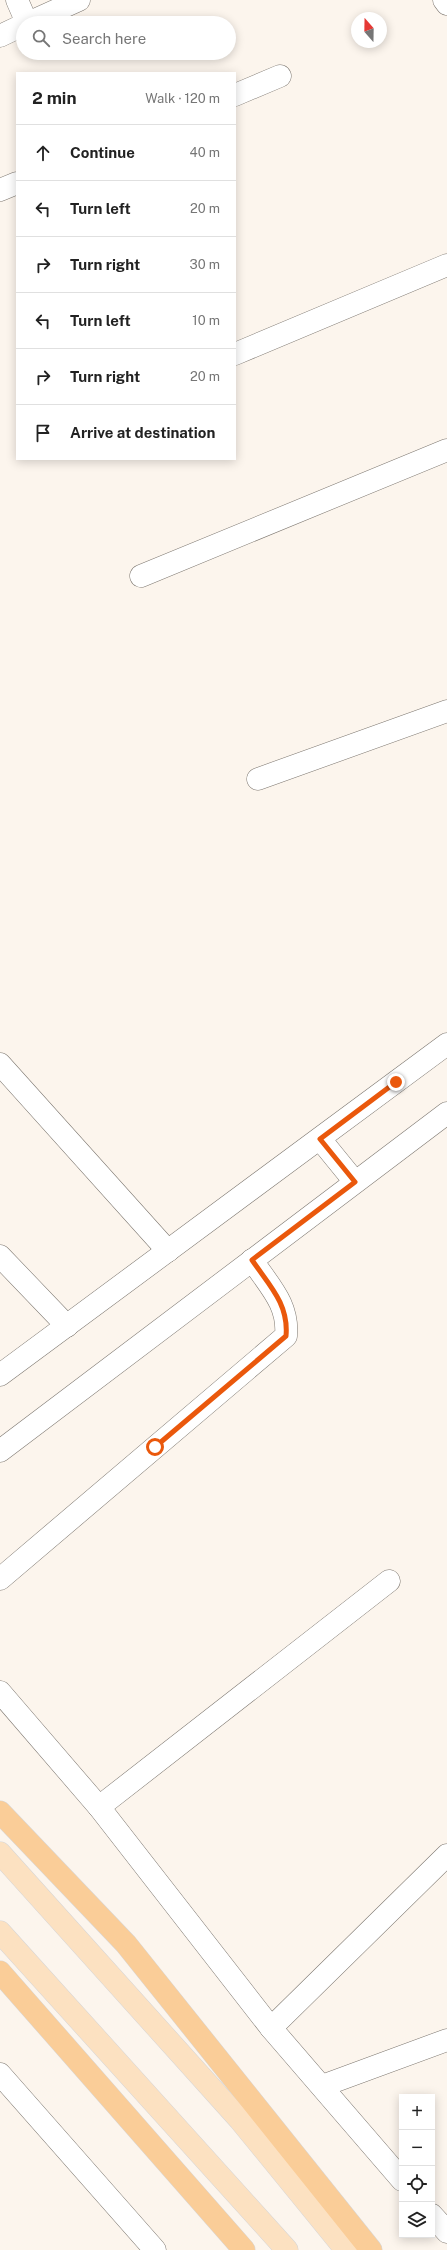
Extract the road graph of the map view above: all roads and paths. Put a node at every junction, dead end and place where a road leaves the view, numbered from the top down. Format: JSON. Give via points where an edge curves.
{"nodes":[{"id":1,"x":17,"y":0,"type":"edge"},
{"id":2,"x":79,"y":0,"type":"edge"},
{"id":3,"x":444,"y":0,"type":"edge"},
{"id":4,"x":447,"y":4,"type":"edge"},
{"id":5,"x":25,"y":16,"type":"edge"},
{"id":6,"x":44,"y":16,"type":"edge"},
{"id":7,"x":16,"y":28,"type":"edge"},
{"id":8,"x":0,"y":36,"type":"edge"},
{"id":9,"x":280,"y":76,"type":"dead end"},
{"id":10,"x":236,"y":95,"type":"edge"},
{"id":11,"x":16,"y":183,"type":"edge"},
{"id":12,"x":0,"y":190,"type":"edge"},
{"id":13,"x":447,"y":265,"type":"edge"},
{"id":14,"x":236,"y":354,"type":"edge"},
{"id":15,"x":447,"y":450,"type":"edge"},
{"id":16,"x":141,"y":576,"type":"dead end"},
{"id":17,"x":447,"y":711,"type":"edge"},
{"id":18,"x":258,"y":779,"type":"dead end"},
{"id":19,"x":447,"y":1044,"type":"edge"},
{"id":20,"x":0,"y":1064,"type":"edge"},
{"id":21,"x":447,"y":1113,"type":"edge"},
{"id":22,"x":320,"y":1139,"type":"junction"},
{"id":23,"x":355,"y":1182,"type":"junction"},
{"id":24,"x":168,"y":1251,"type":"junction"},
{"id":25,"x":0,"y":1256,"type":"edge"},
{"id":26,"x":252,"y":1260,"type":"junction"},
{"id":27,"x":67,"y":1326,"type":"junction"},
{"id":28,"x":0,"y":1375,"type":"edge"},
{"id":29,"x":0,"y":1451,"type":"edge"},
{"id":30,"x":0,"y":1579,"type":"edge"},
{"id":31,"x":389,"y":1581,"type":"dead end"},
{"id":32,"x":0,"y":1692,"type":"edge"},
{"id":33,"x":99,"y":1807,"type":"junction"},
{"id":34,"x":0,"y":1812,"type":"edge"},
{"id":35,"x":0,"y":1854,"type":"edge"},
{"id":36,"x":447,"y":1855,"type":"edge"},
{"id":37,"x":0,"y":1932,"type":"edge"},
{"id":38,"x":0,"y":1972,"type":"edge"},
{"id":39,"x":271,"y":2028,"type":"junction"},
{"id":40,"x":447,"y":2040,"type":"edge"},
{"id":41,"x":0,"y":2074,"type":"edge"},
{"id":42,"x":322,"y":2086,"type":"junction"},
{"id":43,"x":399,"y":2176,"type":"edge"},
{"id":44,"x":435,"y":2218,"type":"edge"},
{"id":45,"x":447,"y":2232,"type":"edge"},
{"id":46,"x":155,"y":2250,"type":"edge"},
{"id":47,"x":244,"y":2250,"type":"edge"},
{"id":48,"x":287,"y":2250,"type":"edge"},
{"id":49,"x":346,"y":2250,"type":"edge"},
{"id":50,"x":371,"y":2250,"type":"edge"}],
"edges":[{"from":1,"to":5,"type":"street"},
{"from":2,"to":6,"type":"street"},
{"from":3,"to":4,"type":"street"},
{"from":7,"to":8,"type":"street"},
{"from":9,"to":10,"type":"street"},
{"from":11,"to":12,"type":"street"},
{"from":13,"to":14,"type":"street"},
{"from":15,"to":16,"type":"street"},
{"from":17,"to":18,"type":"street"},
{"from":19,"to":22,"type":"street"},
{"from":20,"to":24,"type":"street"},
{"from":21,"to":23,"type":"street"},
{"from":22,"to":23,"type":"street"},
{"from":22,"to":24,"type":"street"},
{"from":23,"to":26,"type":"street"},
{"from":24,"to":27,"type":"street"},
{"from":25,"to":27,"type":"street"},
{"from":26,"to":29,"type":"street"},
{"from":26,"to":30,"type":"street","via":[[284,1307],[288,1321],[286,1336]]},
{"from":27,"to":28,"type":"street"},
{"from":31,"to":33,"type":"street"},
{"from":32,"to":33,"type":"street"},
{"from":33,"to":39,"type":"street"},
{"from":34,"to":50,"type":"highway","via":[[126,1944]]},
{"from":35,"to":49,"type":"main road","via":[[240,2120]]},
{"from":36,"to":39,"type":"street"},
{"from":37,"to":48,"type":"main road"},
{"from":38,"to":47,"type":"highway"},
{"from":39,"to":42,"type":"street"},
{"from":40,"to":42,"type":"street"},
{"from":41,"to":46,"type":"street"},
{"from":42,"to":43,"type":"street"},
{"from":44,"to":45,"type":"street"}]}
